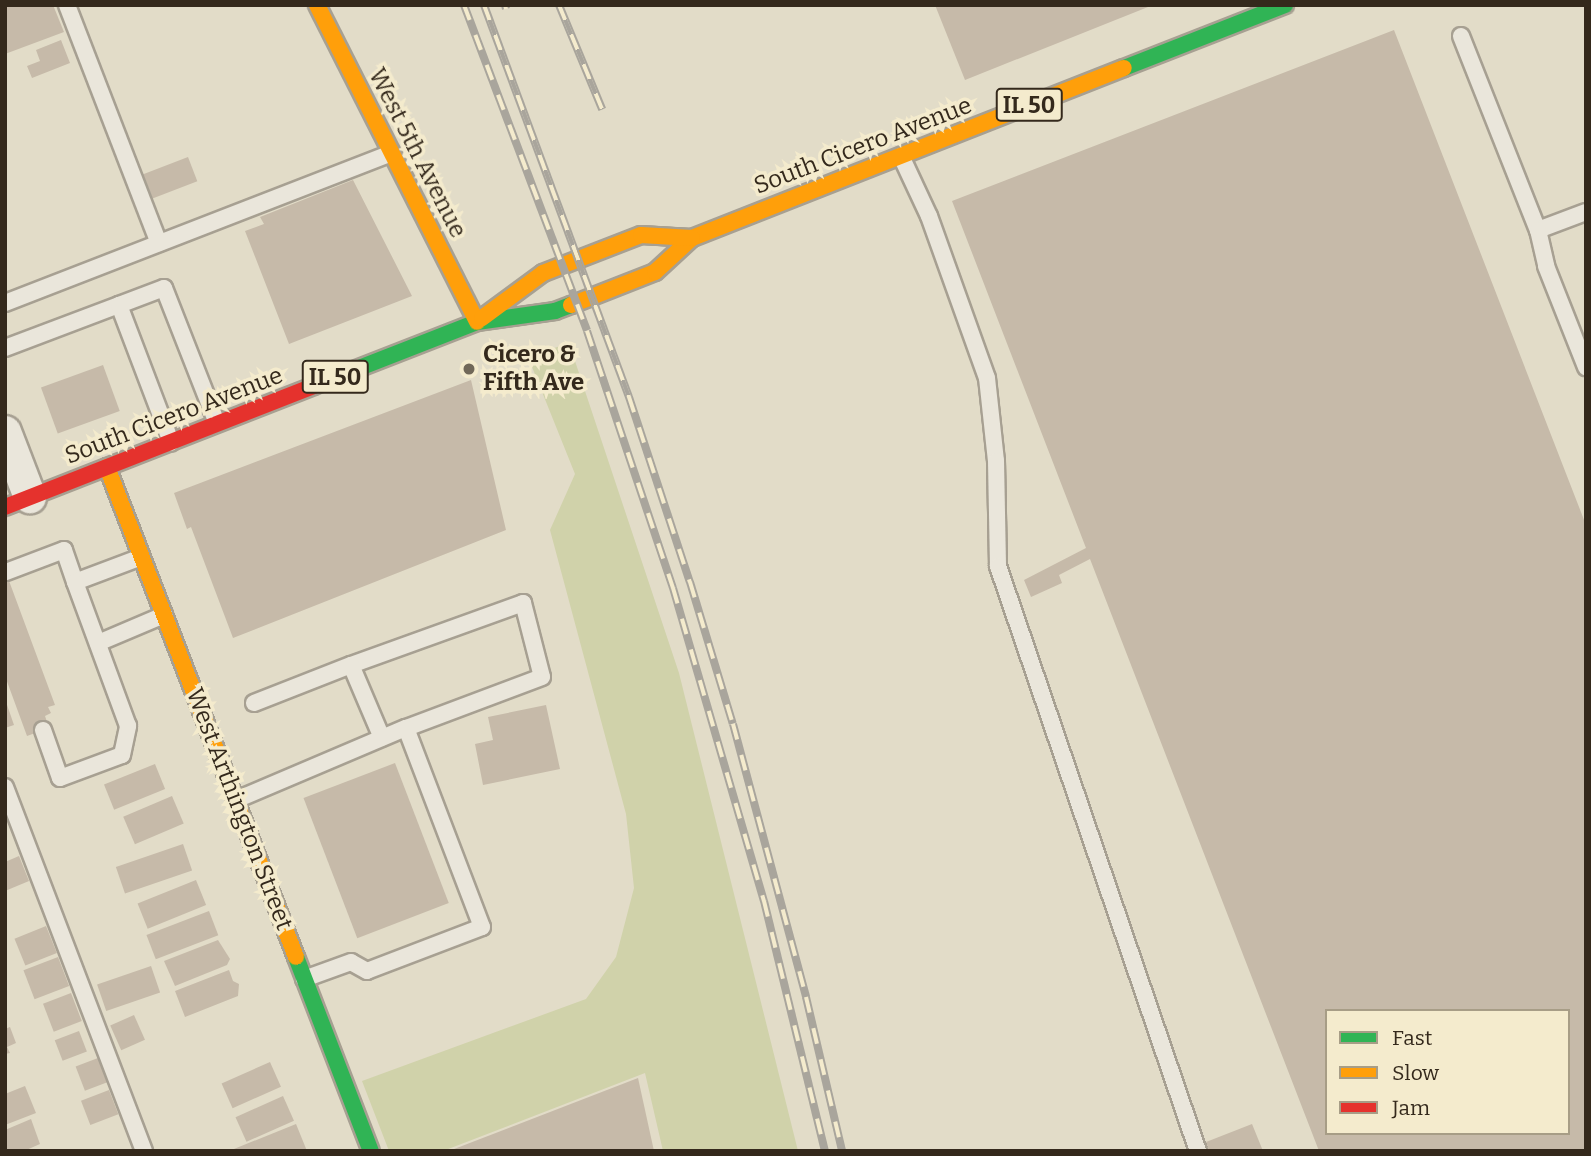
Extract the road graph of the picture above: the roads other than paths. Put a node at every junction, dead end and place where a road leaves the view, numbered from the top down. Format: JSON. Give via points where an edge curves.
{"nodes":[{"id":1,"x":67,"y":5,"type":"edge"},
{"id":2,"x":317,"y":5,"type":"edge"},
{"id":3,"x":1285,"y":5,"type":"edge"},
{"id":4,"x":1461,"y":36,"type":"dead end"},
{"id":5,"x":391,"y":153,"type":"junction"},
{"id":6,"x":901,"y":156,"type":"junction"},
{"id":7,"x":1586,"y":212,"type":"edge"},
{"id":8,"x":1538,"y":230,"type":"junction"},
{"id":9,"x":692,"y":238,"type":"junction"},
{"id":10,"x":159,"y":243,"type":"junction"},
{"id":11,"x":5,"y":303,"type":"edge"},
{"id":12,"x":119,"y":304,"type":"junction"},
{"id":13,"x":477,"y":322,"type":"junction"},
{"id":14,"x":5,"y":348,"type":"edge"},
{"id":15,"x":1586,"y":367,"type":"edge"},
{"id":16,"x":218,"y":424,"type":"junction"},
{"id":17,"x":5,"y":432,"type":"edge"},
{"id":18,"x":171,"y":442,"type":"junction"},
{"id":19,"x":107,"y":467,"type":"junction"},
{"id":20,"x":18,"y":502,"type":"edge"},
{"id":21,"x":142,"y":556,"type":"junction"},
{"id":22,"x":6,"y":572,"type":"edge"},
{"id":23,"x":75,"y":582,"type":"junction"},
{"id":24,"x":164,"y":615,"type":"junction"},
{"id":25,"x":98,"y":643,"type":"junction"},
{"id":26,"x":351,"y":666,"type":"junction"},
{"id":27,"x":254,"y":703,"type":"dead end"},
{"id":28,"x":406,"y":728,"type":"junction"},
{"id":29,"x":43,"y":730,"type":"dead end"},
{"id":30,"x":382,"y":738,"type":"junction"},
{"id":31,"x":5,"y":787,"type":"edge"},
{"id":32,"x":236,"y":800,"type":"junction"},
{"id":33,"x":304,"y":979,"type":"junction"},
{"id":34,"x":144,"y":1151,"type":"edge"},
{"id":35,"x":371,"y":1151,"type":"edge"},
{"id":36,"x":1198,"y":1151,"type":"edge"}],
"edges":[{"from":1,"to":10,"type":"lane"},
{"from":2,"to":5,"type":"main road","name":"West 5th Avenue"},
{"from":3,"to":6,"type":"main road","name":"South Cicero Avenue","number":"IL 50"},
{"from":4,"to":8,"type":"lane"},
{"from":5,"to":10,"type":"lane"},
{"from":5,"to":13,"type":"main road","name":"West 5th Avenue"},
{"from":6,"to":9,"type":"main road","name":"South Cicero Avenue","number":"IL 50"},
{"from":6,"to":36,"type":"lane","via":[[934,229],[988,378],[996,461],[998,566]]},
{"from":7,"to":8,"type":"lane"},
{"from":8,"to":15,"type":"lane","via":[[1546,266]]},
{"from":9,"to":13,"type":"main road","name":"South Cicero Avenue","number":"IL 50","via":[[655,272],[555,311]]},
{"from":9,"to":13,"type":"main road","name":"South Cicero Avenue","number":"IL 50","via":[[641,235],[543,273]]},
{"from":10,"to":11,"type":"lane"},
{"from":12,"to":14,"type":"lane"},
{"from":12,"to":16,"type":"lane","via":[[164,288]]},
{"from":12,"to":18,"type":"lane"},
{"from":13,"to":16,"type":"main road","name":"South Cicero Avenue","number":"IL 50"},
{"from":16,"to":18,"type":"main road","name":"South Cicero Avenue","number":"IL 50"},
{"from":17,"to":20,"type":"street"},
{"from":18,"to":19,"type":"main road","name":"South Cicero Avenue","number":"IL 50"},
{"from":19,"to":20,"type":"main road","name":"South Cicero Avenue","number":"IL 50"},
{"from":19,"to":21,"type":"main road","name":"West Arthington Street"},
{"from":21,"to":23,"type":"lane"},
{"from":21,"to":24,"type":"main road","name":"West Arthington Street"},
{"from":22,"to":23,"type":"lane","via":[[64,550]]},
{"from":23,"to":25,"type":"lane"},
{"from":24,"to":25,"type":"lane"},
{"from":24,"to":32,"type":"main road","name":"West Arthington Street"},
{"from":25,"to":29,"type":"lane","via":[[128,726],[122,755],[60,778]]},
{"from":26,"to":27,"type":"lane"},
{"from":26,"to":28,"type":"lane","via":[[523,603],[542,677]]},
{"from":26,"to":30,"type":"lane"},
{"from":28,"to":30,"type":"lane"},
{"from":28,"to":33,"type":"lane","via":[[482,928],[367,971],[351,962]]},
{"from":30,"to":32,"type":"lane"},
{"from":31,"to":34,"type":"lane"},
{"from":32,"to":33,"type":"main road","name":"West Arthington Street"},
{"from":33,"to":35,"type":"main road","name":"West Arthington Street"}]}
